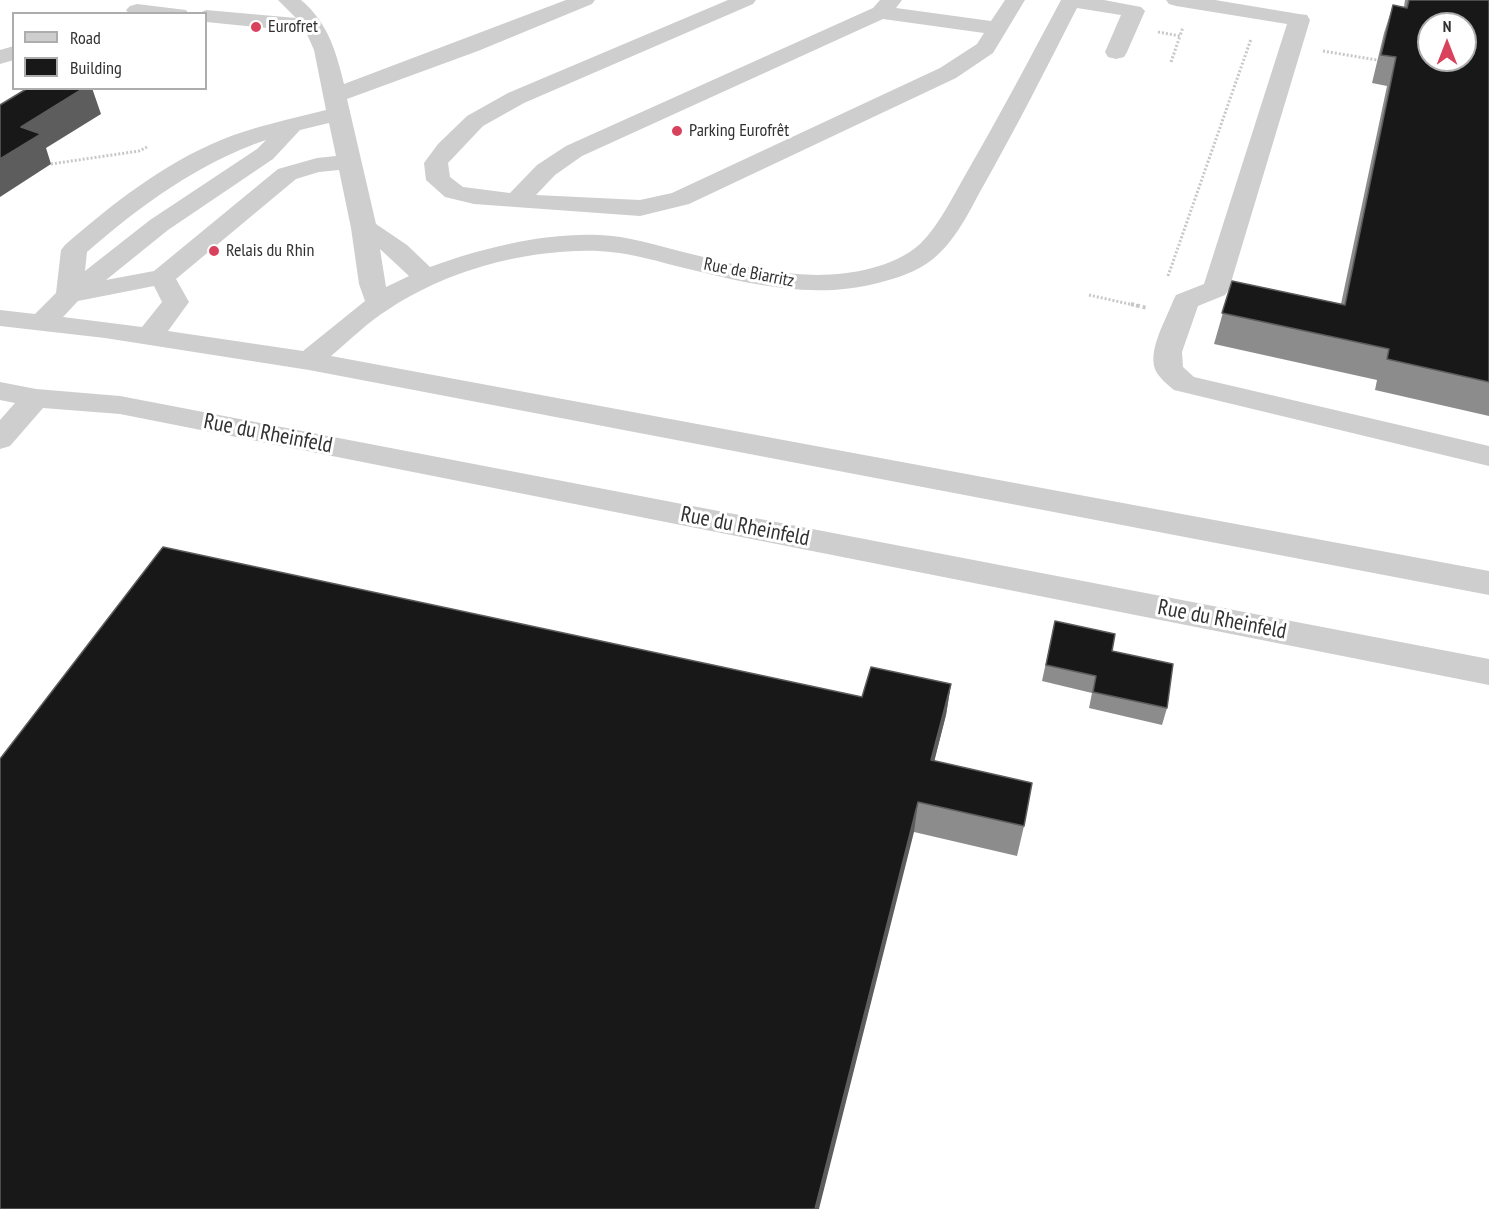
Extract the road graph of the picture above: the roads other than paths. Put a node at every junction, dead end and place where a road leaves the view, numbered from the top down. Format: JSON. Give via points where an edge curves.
{"nodes":[{"id":1,"x":164,"y":0,"type":"edge"},
{"id":2,"x":288,"y":0,"type":"edge"},
{"id":3,"x":585,"y":0,"type":"edge"},
{"id":4,"x":746,"y":0,"type":"edge"},
{"id":5,"x":1015,"y":0,"type":"edge"},
{"id":6,"x":1071,"y":0,"type":"edge"},
{"id":7,"x":1176,"y":0,"type":"edge"},
{"id":8,"x":886,"y":6,"type":"edge"},
{"id":9,"x":1302,"y":10,"type":"edge"},
{"id":10,"x":131,"y":12,"type":"edge"},
{"id":11,"x":207,"y":16,"type":"edge"},
{"id":12,"x":314,"y":26,"type":"junction"},
{"id":13,"x":998,"y":28,"type":"junction"},
{"id":14,"x":1116,"y":52,"type":"dead end"},
{"id":15,"x":338,"y":104,"type":"junction"},
{"id":16,"x":295,"y":125,"type":"junction"},
{"id":17,"x":350,"y":162,"type":"junction"},
{"id":18,"x":516,"y":201,"type":"junction"},
{"id":19,"x":364,"y":228,"type":"junction"},
{"id":20,"x":162,"y":277,"type":"junction"},
{"id":21,"x":425,"y":278,"type":"junction"},
{"id":22,"x":69,"y":295,"type":"junction"},
{"id":23,"x":379,"y":303,"type":"junction"},
{"id":24,"x":0,"y":318,"type":"edge"},
{"id":25,"x":40,"y":323,"type":"junction"},
{"id":26,"x":149,"y":337,"type":"junction"},
{"id":27,"x":309,"y":361,"type":"junction"},
{"id":28,"x":0,"y":392,"type":"edge"},
{"id":29,"x":36,"y":398,"type":"junction"},
{"id":30,"x":0,"y":439,"type":"edge"},
{"id":31,"x":1489,"y":456,"type":"edge"},
{"id":32,"x":1489,"y":584,"type":"edge"},
{"id":33,"x":1489,"y":672,"type":"edge"}],
"edges":[{"from":1,"to":10,"type":"street"},
{"from":2,"to":12,"type":"street"},
{"from":3,"to":15,"type":"street"},
{"from":4,"to":18,"type":"street","via":[[516,98],[476,121],[436,163],[438,180],[454,192]]},
{"from":5,"to":13,"type":"street"},
{"from":6,"to":14,"type":"street","via":[[1134,11]]},
{"from":6,"to":21,"type":"street","name":"Rue de Biarritz","via":[[948,225],[928,249],[907,265],[871,278],[794,283],[752,277],[638,248],[598,243],[556,244],[523,249]]},
{"from":7,"to":9,"type":"street"},
{"from":8,"to":13,"type":"street"},
{"from":8,"to":18,"type":"street","via":[[574,151],[546,170]]},
{"from":9,"to":31,"type":"street","via":[[1216,289],[1186,301],[1168,352],[1169,369],[1184,384]]},
{"from":11,"to":12,"type":"street"},
{"from":12,"to":15,"type":"street","via":[[325,50]]},
{"from":13,"to":18,"type":"street","via":[[985,48],[948,73],[680,200],[640,208]]},
{"from":15,"to":16,"type":"street"},
{"from":15,"to":17,"type":"street"},
{"from":16,"to":22,"type":"street","via":[[265,154],[159,225]]},
{"from":16,"to":22,"type":"street","via":[[214,152],[104,223],[74,250]]},
{"from":17,"to":19,"type":"street"},
{"from":17,"to":20,"type":"street","via":[[317,165],[287,174]]},
{"from":19,"to":21,"type":"street","via":[[387,239]]},
{"from":19,"to":23,"type":"street","via":[[370,274]]},
{"from":20,"to":22,"type":"street"},
{"from":20,"to":26,"type":"street","via":[[176,303]]},
{"from":21,"to":23,"type":"street","name":"Rue de Biarritz"},
{"from":22,"to":25,"type":"street"},
{"from":23,"to":27,"type":"street","name":"Rue de Biarritz"},
{"from":24,"to":25,"type":"street"},
{"from":25,"to":26,"type":"street"},
{"from":26,"to":27,"type":"street"},
{"from":27,"to":32,"type":"street"},
{"from":28,"to":29,"type":"street","name":"Rue du Rheinfeld"},
{"from":29,"to":30,"type":"street"},
{"from":29,"to":33,"type":"street","name":"Rue du Rheinfeld","via":[[120,405]]}]}
